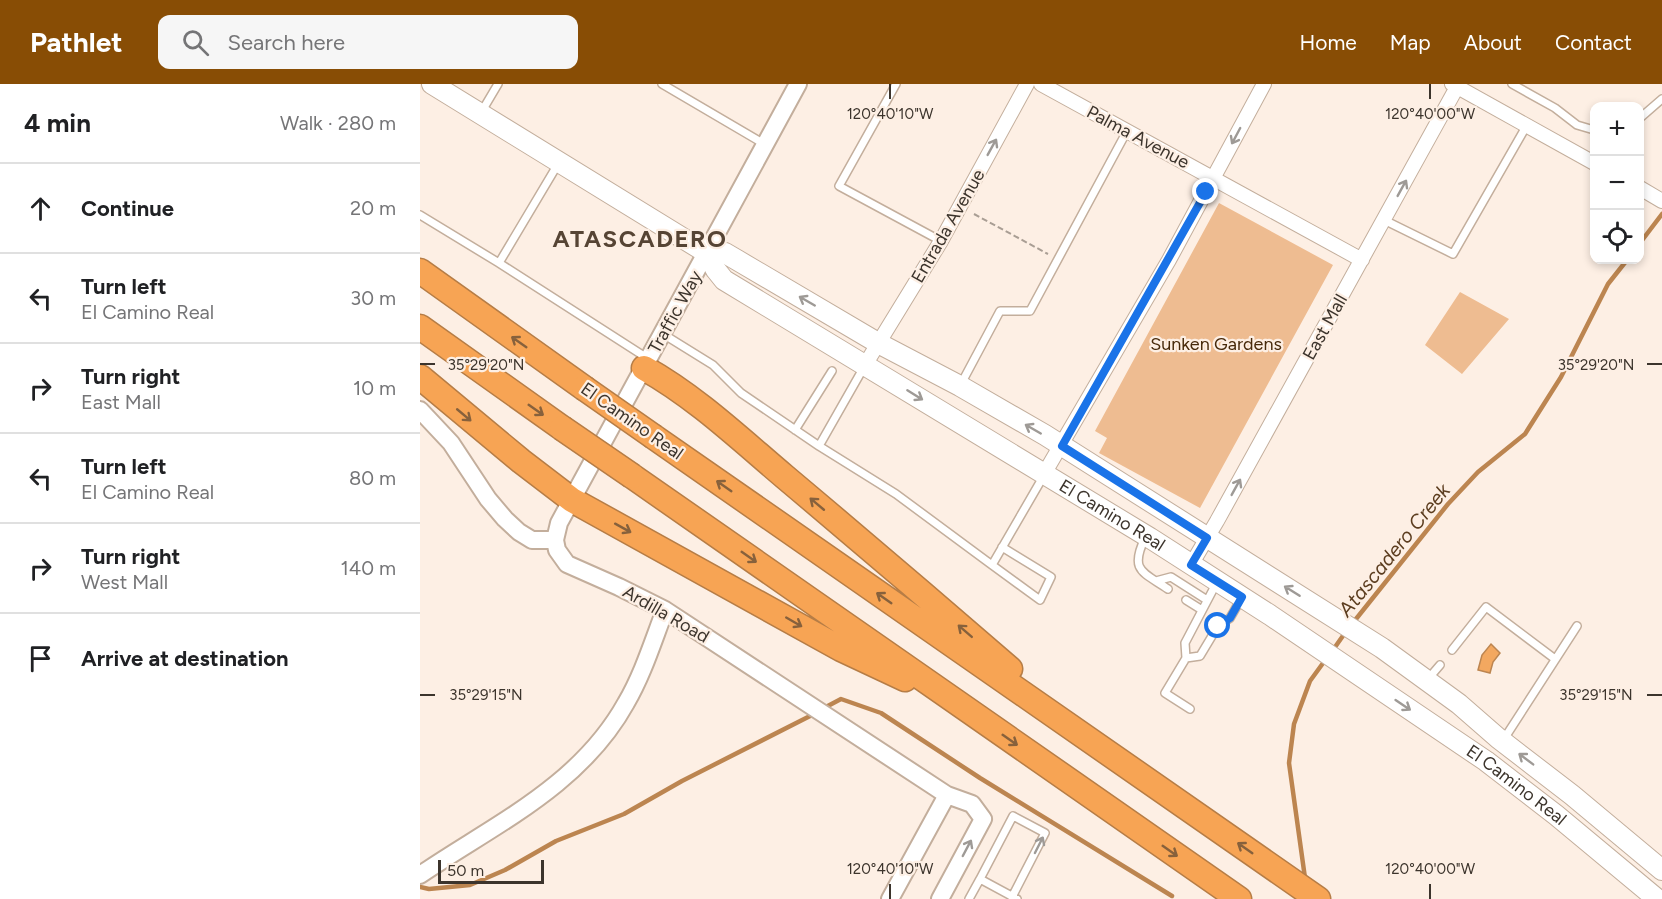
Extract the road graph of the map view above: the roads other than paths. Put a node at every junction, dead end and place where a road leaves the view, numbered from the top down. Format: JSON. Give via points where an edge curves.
{"nodes":[{"id":1,"x":498,"y":84,"type":"edge"},
{"id":2,"x":662,"y":84,"type":"edge"},
{"id":3,"x":798,"y":84,"type":"edge"},
{"id":4,"x":896,"y":84,"type":"edge"},
{"id":5,"x":1027,"y":84,"type":"edge"},
{"id":6,"x":1041,"y":84,"type":"edge"},
{"id":7,"x":1264,"y":84,"type":"edge"},
{"id":8,"x":1512,"y":84,"type":"edge"},
{"id":9,"x":439,"y":86,"type":"edge"},
{"id":10,"x":1455,"y":86,"type":"edge"},
{"id":11,"x":676,"y":88,"type":"edge"},
{"id":12,"x":1662,"y":99,"type":"edge"},
{"id":13,"x":481,"y":114,"type":"junction"},
{"id":14,"x":1644,"y":115,"type":"edge"},
{"id":15,"x":1527,"y":125,"type":"junction"},
{"id":16,"x":1590,"y":129,"type":"edge"},
{"id":17,"x":1127,"y":131,"type":"junction"},
{"id":18,"x":766,"y":145,"type":"junction"},
{"id":19,"x":1590,"y":161,"type":"edge"},
{"id":20,"x":560,"y":162,"type":"junction"},
{"id":21,"x":1214,"y":178,"type":"junction"},
{"id":22,"x":1644,"y":190,"type":"edge"},
{"id":23,"x":1662,"y":201,"type":"edge"},
{"id":24,"x":420,"y":215,"type":"edge"},
{"id":25,"x":1384,"y":220,"type":"junction"},
{"id":26,"x":941,"y":241,"type":"junction"},
{"id":27,"x":707,"y":253,"type":"junction"},
{"id":28,"x":1362,"y":260,"type":"junction"},
{"id":29,"x":498,"y":263,"type":"junction"},
{"id":30,"x":420,"y":270,"type":"edge"},
{"id":31,"x":420,"y":327,"type":"edge"},
{"id":32,"x":663,"y":334,"type":"junction"},
{"id":33,"x":878,"y":343,"type":"junction"},
{"id":34,"x":647,"y":364,"type":"junction"},
{"id":35,"x":865,"y":365,"type":"junction"},
{"id":36,"x":831,"y":371,"type":"dead end"},
{"id":37,"x":420,"y":377,"type":"edge"},
{"id":38,"x":960,"y":386,"type":"junction"},
{"id":39,"x":420,"y":410,"type":"edge"},
{"id":40,"x":795,"y":429,"type":"junction"},
{"id":41,"x":819,"y":446,"type":"junction"},
{"id":42,"x":1062,"y":446,"type":"junction"},
{"id":43,"x":1044,"y":474,"type":"junction"},
{"id":44,"x":572,"y":500,"type":"junction"},
{"id":45,"x":1146,"y":536,"type":"junction"},
{"id":46,"x":1207,"y":538,"type":"junction"},
{"id":47,"x":555,"y":540,"type":"junction"},
{"id":48,"x":1002,"y":547,"type":"junction"},
{"id":49,"x":992,"y":565,"type":"junction"},
{"id":50,"x":1191,"y":565,"type":"junction"},
{"id":51,"x":1156,"y":581,"type":"junction"},
{"id":52,"x":1217,"y":582,"type":"junction"},
{"id":53,"x":1168,"y":589,"type":"dead end"},
{"id":54,"x":1242,"y":597,"type":"junction"},
{"id":55,"x":1186,"y":600,"type":"dead end"},
{"id":56,"x":1207,"y":600,"type":"junction"},
{"id":57,"x":665,"y":610,"type":"junction"},
{"id":58,"x":1202,"y":610,"type":"junction"},
{"id":59,"x":1577,"y":626,"type":"dead end"},
{"id":60,"x":1452,"y":650,"type":"dead end"},
{"id":61,"x":1186,"y":658,"type":"junction"},
{"id":62,"x":1555,"y":659,"type":"junction"},
{"id":63,"x":1440,"y":665,"type":"dead end"},
{"id":64,"x":1427,"y":681,"type":"junction"},
{"id":65,"x":962,"y":706,"type":"junction"},
{"id":66,"x":1190,"y":709,"type":"dead end"},
{"id":67,"x":1502,"y":741,"type":"junction"},
{"id":68,"x":1105,"y":752,"type":"junction"},
{"id":69,"x":947,"y":795,"type":"junction"},
{"id":70,"x":1662,"y":870,"type":"edge"},
{"id":71,"x":422,"y":871,"type":"edge"},
{"id":72,"x":980,"y":879,"type":"junction"},
{"id":73,"x":1015,"y":898,"type":"edge"},
{"id":74,"x":1317,"y":898,"type":"edge"},
{"id":75,"x":890,"y":899,"type":"edge"},
{"id":76,"x":940,"y":899,"type":"edge"},
{"id":77,"x":969,"y":899,"type":"edge"},
{"id":78,"x":1239,"y":899,"type":"edge"},
{"id":79,"x":1657,"y":899,"type":"edge"}],
"edges":[{"from":1,"to":13,"type":"lane"},
{"from":2,"to":11,"type":"lane"},
{"from":3,"to":18,"type":"street","name":"Traffic Way"},
{"from":4,"to":26,"type":"lane","via":[[839,186]]},
{"from":26,"to":5,"type":"street","name":"Entrada Avenue","one_way":true},
{"from":6,"to":17,"type":"street","name":"Palma Avenue"},
{"from":7,"to":21,"type":"street","one_way":true},
{"from":8,"to":16,"type":"lane"},
{"from":9,"to":13,"type":"main road","name":"El Camino Real"},
{"from":10,"to":15,"type":"street"},
{"from":25,"to":10,"type":"street","name":"East Mall","one_way":true},
{"from":11,"to":18,"type":"lane"},
{"from":12,"to":14,"type":"lane"},
{"from":13,"to":20,"type":"main road","name":"El Camino Real"},
{"from":15,"to":19,"type":"street"},
{"from":15,"to":25,"type":"lane","via":[[1453,254]]},
{"from":17,"to":21,"type":"street","name":"Palma Avenue"},
{"from":17,"to":38,"type":"lane","via":[[1030,311],[1000,311]]},
{"from":18,"to":27,"type":"street","name":"Traffic Way"},
{"from":20,"to":27,"type":"main road","name":"El Camino Real"},
{"from":20,"to":29,"type":"lane"},
{"from":21,"to":28,"type":"street","name":"Palma Avenue"},
{"from":21,"to":42,"type":"street"},
{"from":22,"to":23,"type":"street"},
{"from":24,"to":29,"type":"lane"},
{"from":25,"to":28,"type":"street","name":"East Mall"},
{"from":26,"to":33,"type":"street","name":"Entrada Avenue"},
{"from":27,"to":32,"type":"street","name":"Traffic Way"},
{"from":33,"to":27,"type":"main road","name":"El Camino Real","one_way":true,"via":[[731,256]]},
{"from":27,"to":35,"type":"main road","name":"El Camino Real","via":[[724,280]]},
{"from":46,"to":28,"type":"street","name":"East Mall","one_way":true},
{"from":29,"to":34,"type":"lane"},
{"from":68,"to":30,"type":"highway","name":"El Camino Real","one_way":true,"bridge":true},
{"from":31,"to":65,"type":"highway","one_way":true,"bridge":true},
{"from":32,"to":34,"type":"street","name":"Traffic Way"},
{"from":32,"to":40,"type":"lane","via":[[713,365],[741,393]]},
{"from":33,"to":35,"type":"street","name":"Entrada Avenue"},
{"from":33,"to":38,"type":"main road","name":"El Camino Real"},
{"from":34,"to":44,"type":"street","name":"Traffic Way"},
{"from":68,"to":34,"type":"highway","one_way":true,"via":[[770,464]]},
{"from":35,"to":41,"type":"lane"},
{"from":35,"to":43,"type":"main road","name":"El Camino Real","one_way":true},
{"from":36,"to":40,"type":"lane"},
{"from":37,"to":44,"type":"highway","one_way":true},
{"from":42,"to":38,"type":"main road","name":"El Camino Real","one_way":true},
{"from":39,"to":47,"type":"street","via":[[451,443],[505,519],[532,540]]},
{"from":40,"to":41,"type":"lane"},
{"from":41,"to":49,"type":"lane","via":[[896,494]]},
{"from":42,"to":43,"type":"street"},
{"from":42,"to":46,"type":"main road","name":"El Camino Real"},
{"from":43,"to":45,"type":"main road","name":"El Camino Real"},
{"from":43,"to":48,"type":"lane"},
{"from":44,"to":47,"type":"street","name":"Traffic Way"},
{"from":44,"to":65,"type":"highway","one_way":true,"via":[[841,649]]},
{"from":45,"to":50,"type":"main road","name":"El Camino Real"},
{"from":45,"to":51,"type":"lane","via":[[1137,562],[1142,572]]},
{"from":46,"to":50,"type":"street","name":"East Mall"},
{"from":64,"to":46,"type":"main road","name":"El Camino Real","one_way":true},
{"from":47,"to":57,"type":"street","name":"Ardilla Road","via":[[567,564]]},
{"from":48,"to":49,"type":"lane"},
{"from":48,"to":49,"type":"lane","via":[[1052,577],[1040,600]]},
{"from":50,"to":52,"type":"main road","name":"El Camino Real"},
{"from":51,"to":53,"type":"lane"},
{"from":51,"to":56,"type":"lane","via":[[1171,577]]},
{"from":52,"to":54,"type":"main road","name":"El Camino Real"},
{"from":52,"to":56,"type":"lane"},
{"from":54,"to":61,"type":"lane","via":[[1200,656]]},
{"from":54,"to":79,"type":"main road","name":"El Camino Real","one_way":true,"via":[[1486,761]]},
{"from":55,"to":58,"type":"lane"},
{"from":56,"to":58,"type":"lane"},
{"from":57,"to":69,"type":"street","name":"Ardilla Road"},
{"from":57,"to":71,"type":"street","via":[[636,685],[596,747],[535,802]]},
{"from":58,"to":61,"type":"lane","via":[[1185,644]]},
{"from":59,"to":62,"type":"lane"},
{"from":60,"to":62,"type":"lane","via":[[1486,607]]},
{"from":61,"to":66,"type":"lane","via":[[1165,693]]},
{"from":62,"to":67,"type":"lane"},
{"from":63,"to":64,"type":"lane"},
{"from":64,"to":67,"type":"main road","name":"El Camino Real"},
{"from":65,"to":78,"type":"highway","one_way":true},
{"from":70,"to":67,"type":"main road","name":"El Camino Real","one_way":true},
{"from":74,"to":68,"type":"highway","name":"El Camino Real","one_way":true},
{"from":69,"to":75,"type":"street"},
{"from":76,"to":69,"type":"street","name":"Ardilla Road","one_way":true,"via":[[983,819],[972,804]]},
{"from":72,"to":73,"type":"lane"},
{"from":73,"to":72,"type":"lane","one_way":true,"via":[[1045,833],[1014,816]]},
{"from":72,"to":77,"type":"lane"}]}
